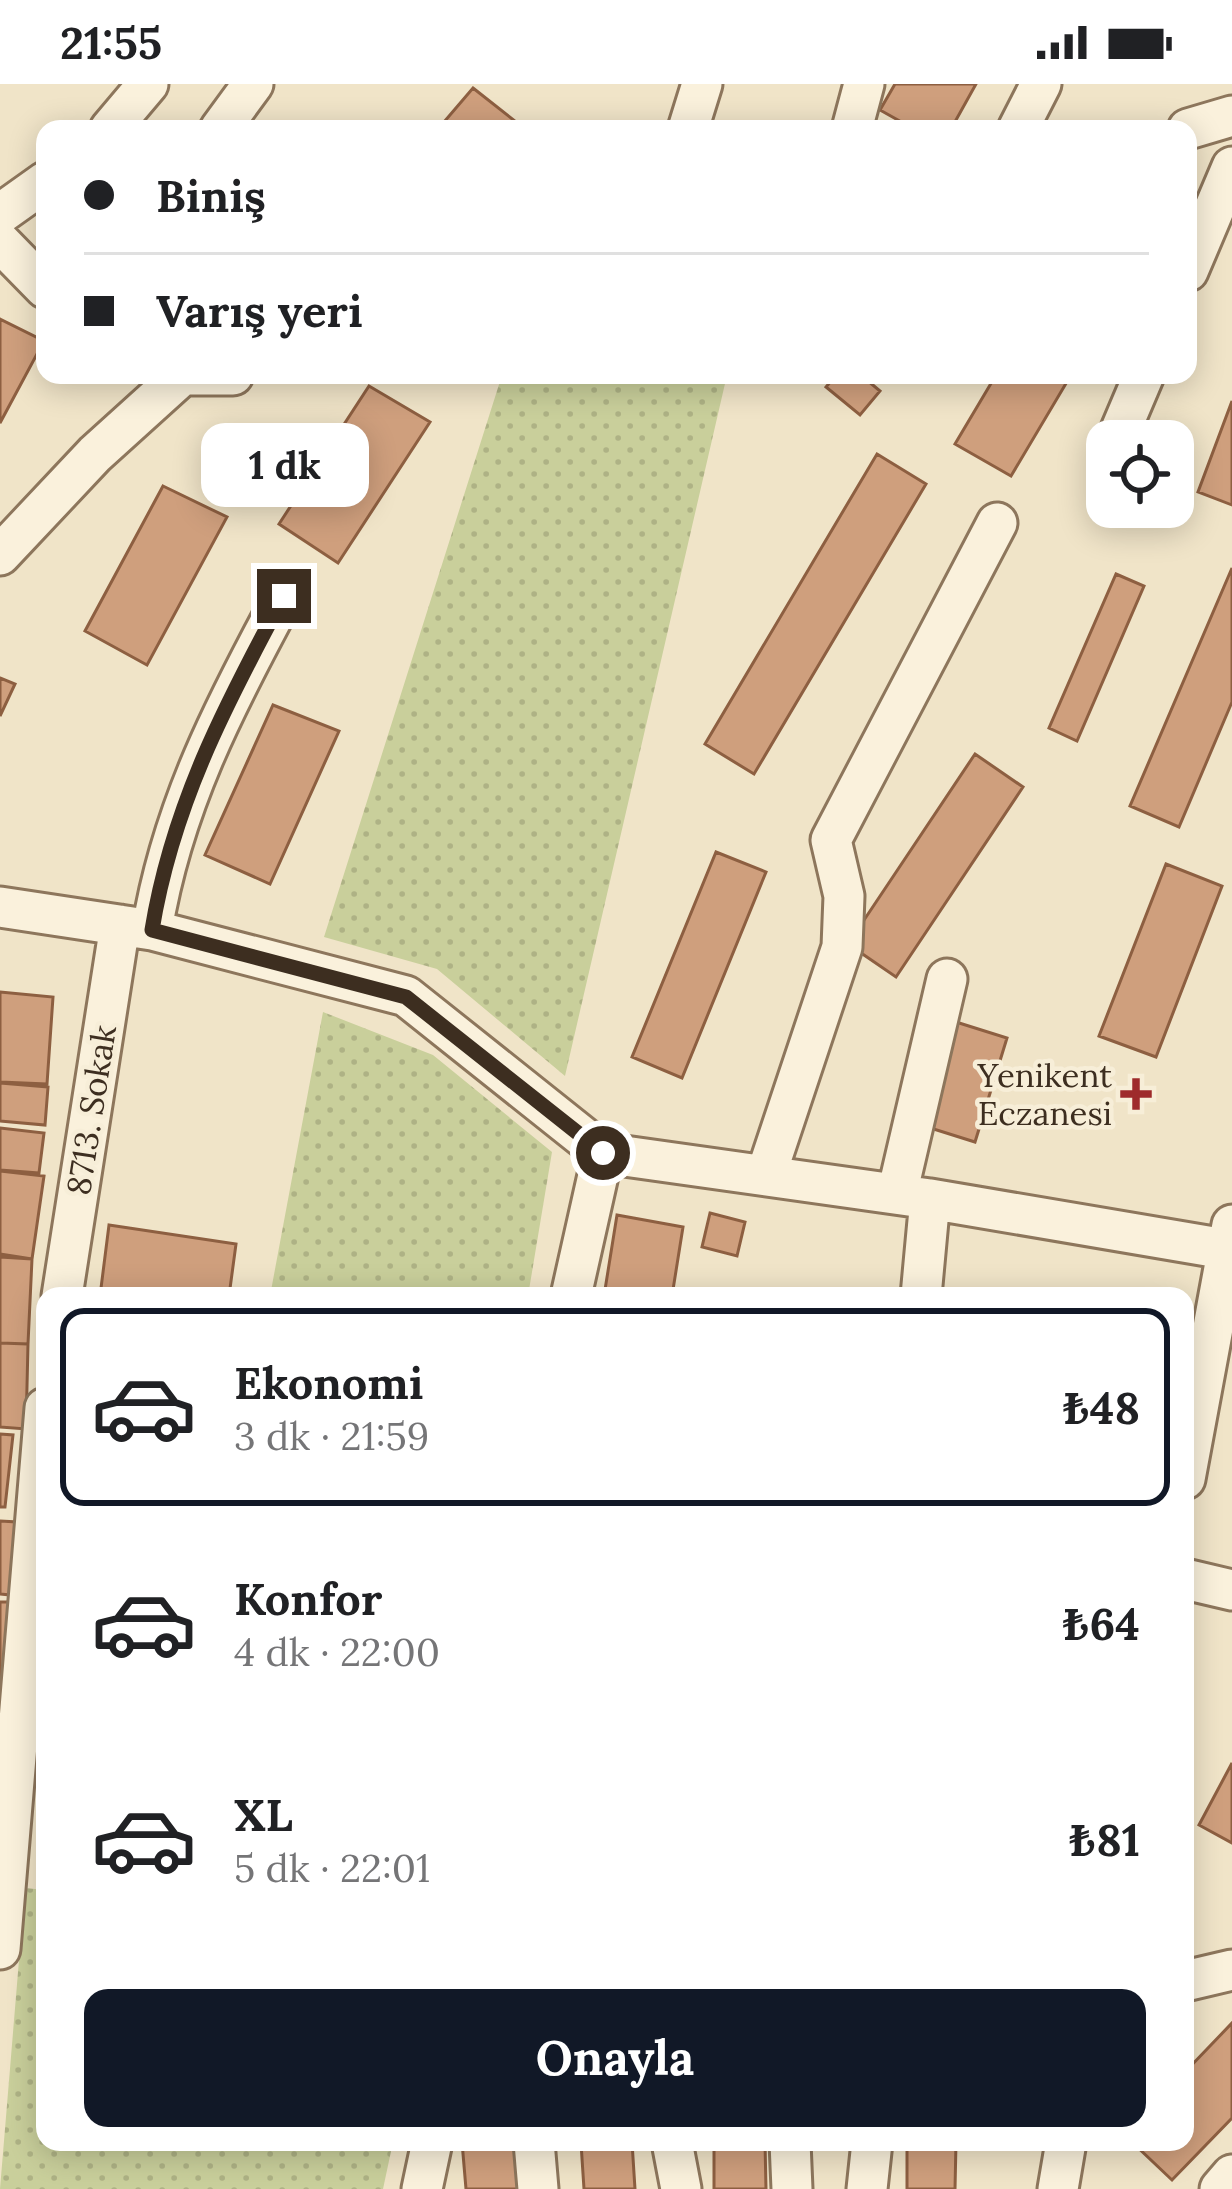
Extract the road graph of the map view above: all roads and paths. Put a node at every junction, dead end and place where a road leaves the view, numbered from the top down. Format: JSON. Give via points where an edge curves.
{"nodes":[{"id":1,"x":148,"y":84,"type":"edge"},
{"id":2,"x":253,"y":84,"type":"edge"},
{"id":3,"x":702,"y":84,"type":"edge"},
{"id":4,"x":864,"y":84,"type":"edge"},
{"id":5,"x":1041,"y":84,"type":"edge"},
{"id":6,"x":1232,"y":116,"type":"edge"},
{"id":7,"x":118,"y":120,"type":"edge"},
{"id":8,"x":227,"y":120,"type":"edge"},
{"id":9,"x":691,"y":120,"type":"edge"},
{"id":10,"x":854,"y":120,"type":"edge"},
{"id":11,"x":1023,"y":120,"type":"edge"},
{"id":12,"x":1197,"y":126,"type":"edge"},
{"id":13,"x":1232,"y":167,"type":"edge"},
{"id":14,"x":36,"y":188,"type":"edge"},
{"id":15,"x":0,"y":214,"type":"edge"},
{"id":16,"x":0,"y":242,"type":"edge"},
{"id":17,"x":1197,"y":250,"type":"edge"},
{"id":18,"x":36,"y":279,"type":"edge"},
{"id":19,"x":169,"y":384,"type":"edge"},
{"id":20,"x":1140,"y":384,"type":"edge"},
{"id":21,"x":1125,"y":420,"type":"edge"},
{"id":22,"x":997,"y":524,"type":"dead end"},
{"id":23,"x":0,"y":555,"type":"edge"},
{"id":24,"x":284,"y":596,"type":"dead end"},
{"id":25,"x":0,"y":907,"type":"edge"},
{"id":26,"x":136,"y":927,"type":"junction"},
{"id":27,"x":947,"y":979,"type":"dead end"},
{"id":28,"x":603,"y":1153,"type":"junction"},
{"id":29,"x":766,"y":1175,"type":"junction"},
{"id":30,"x":913,"y":1197,"type":"junction"},
{"id":31,"x":1228,"y":1237,"type":"edge"},
{"id":32,"x":64,"y":1287,"type":"edge"},
{"id":33,"x":573,"y":1287,"type":"edge"},
{"id":34,"x":920,"y":1287,"type":"edge"},
{"id":35,"x":1194,"y":1428,"type":"edge"},
{"id":36,"x":36,"y":1557,"type":"edge"},
{"id":37,"x":1194,"y":1581,"type":"edge"},
{"id":38,"x":1232,"y":1590,"type":"edge"},
{"id":39,"x":17,"y":1873,"type":"edge"},
{"id":40,"x":0,"y":1949,"type":"edge"},
{"id":41,"x":1232,"y":1970,"type":"edge"},
{"id":42,"x":1194,"y":1979,"type":"edge"},
{"id":43,"x":430,"y":2151,"type":"edge"},
{"id":44,"x":535,"y":2151,"type":"edge"},
{"id":45,"x":674,"y":2151,"type":"edge"},
{"id":46,"x":790,"y":2151,"type":"edge"},
{"id":47,"x":871,"y":2151,"type":"edge"},
{"id":48,"x":1064,"y":2151,"type":"edge"},
{"id":49,"x":1232,"y":2175,"type":"edge"},
{"id":50,"x":422,"y":2189,"type":"edge"},
{"id":51,"x":538,"y":2189,"type":"edge"},
{"id":52,"x":681,"y":2189,"type":"edge"},
{"id":53,"x":792,"y":2189,"type":"edge"},
{"id":54,"x":867,"y":2189,"type":"edge"},
{"id":55,"x":1058,"y":2189,"type":"edge"},
{"id":56,"x":1220,"y":2189,"type":"edge"}],
"edges":[{"from":1,"to":7,"type":"street"},
{"from":2,"to":8,"type":"street"},
{"from":3,"to":9,"type":"street"},
{"from":4,"to":10,"type":"street"},
{"from":5,"to":11,"type":"street"},
{"from":6,"to":12,"type":"street"},
{"from":13,"to":17,"type":"street"},
{"from":14,"to":15,"type":"street"},
{"from":16,"to":18,"type":"street"},
{"from":19,"to":23,"type":"street"},
{"from":20,"to":21,"type":"street"},
{"from":22,"to":29,"type":"street","via":[[831,839],[844,896],[842,946]]},
{"from":24,"to":26,"type":"street","name":"8713. Sokak","via":[[190,783]]},
{"from":25,"to":26,"type":"street"},
{"from":26,"to":28,"type":"street","via":[[406,997]]},
{"from":26,"to":32,"type":"street","name":"8713. Sokak"},
{"from":27,"to":30,"type":"street"},
{"from":28,"to":29,"type":"street"},
{"from":28,"to":33,"type":"street"},
{"from":29,"to":30,"type":"street"},
{"from":30,"to":31,"type":"street"},
{"from":30,"to":34,"type":"street"},
{"from":31,"to":35,"type":"street"},
{"from":36,"to":39,"type":"street"},
{"from":37,"to":38,"type":"street"},
{"from":39,"to":40,"type":"street"},
{"from":41,"to":42,"type":"street"},
{"from":43,"to":50,"type":"street"},
{"from":44,"to":51,"type":"street"},
{"from":45,"to":52,"type":"street"},
{"from":46,"to":53,"type":"street"},
{"from":47,"to":54,"type":"street"},
{"from":48,"to":55,"type":"street"},
{"from":49,"to":56,"type":"street"}]}
